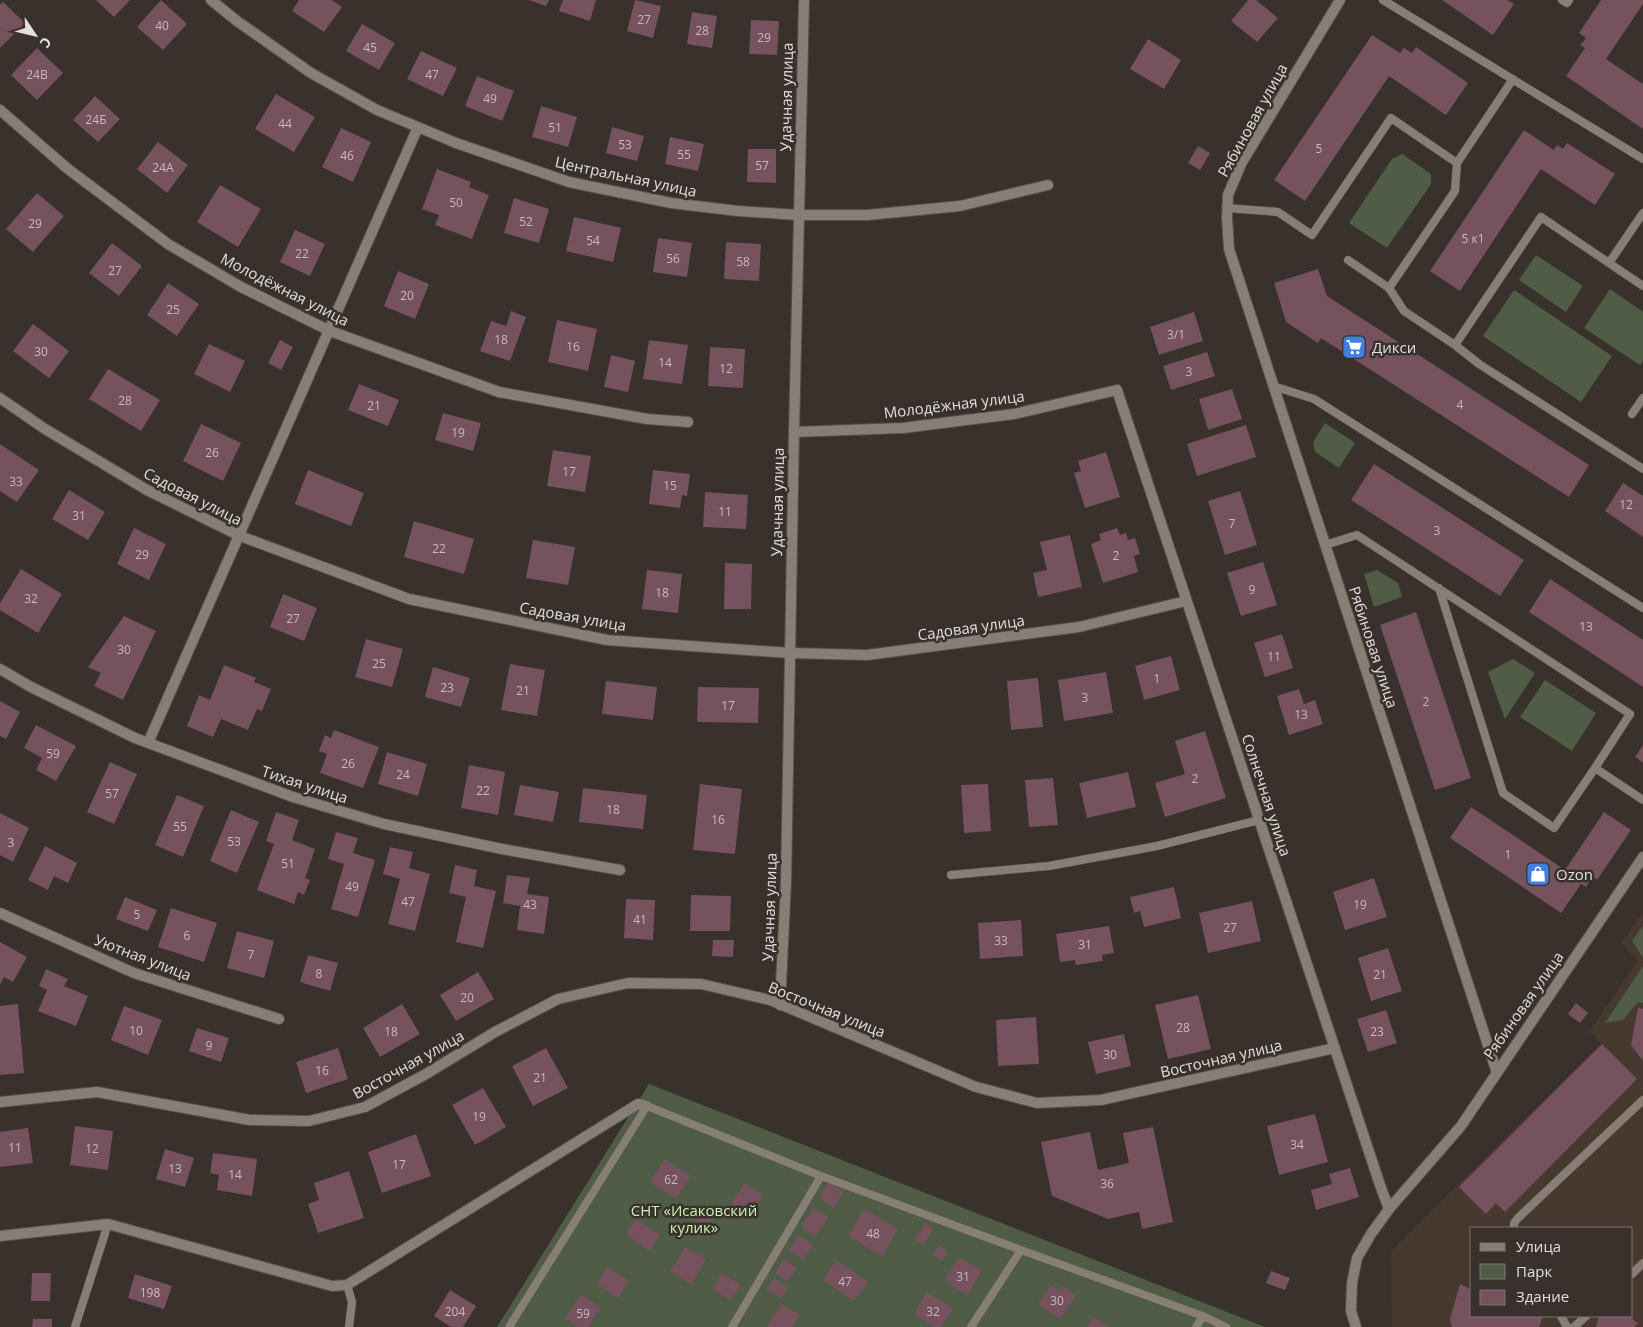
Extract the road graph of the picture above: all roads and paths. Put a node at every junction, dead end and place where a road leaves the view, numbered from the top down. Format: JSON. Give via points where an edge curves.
{"nodes":[{"id":1,"x":211,"y":0,"type":"edge"},
{"id":2,"x":804,"y":0,"type":"edge"},
{"id":3,"x":1340,"y":0,"type":"edge"},
{"id":4,"x":1383,"y":0,"type":"edge"},
{"id":5,"x":1562,"y":0,"type":"edge"},
{"id":6,"x":1569,"y":0,"type":"edge"},
{"id":7,"x":1513,"y":79,"type":"junction"},
{"id":8,"x":0,"y":110,"type":"edge"},
{"id":9,"x":418,"y":128,"type":"junction"},
{"id":10,"x":1643,"y":159,"type":"edge"},
{"id":11,"x":1457,"y":162,"type":"junction"},
{"id":12,"x":1048,"y":185,"type":"dead end"},
{"id":13,"x":1228,"y":208,"type":"junction"},
{"id":14,"x":1643,"y":213,"type":"edge"},
{"id":15,"x":798,"y":216,"type":"junction"},
{"id":16,"x":1348,"y":260,"type":"dead end"},
{"id":17,"x":1609,"y":263,"type":"junction"},
{"id":18,"x":1643,"y":286,"type":"edge"},
{"id":19,"x":1390,"y":288,"type":"junction"},
{"id":20,"x":330,"y":331,"type":"junction"},
{"id":21,"x":1455,"y":345,"type":"junction"},
{"id":22,"x":1274,"y":386,"type":"junction"},
{"id":23,"x":1117,"y":390,"type":"joint"},
{"id":24,"x":0,"y":398,"type":"edge"},
{"id":25,"x":1643,"y":398,"type":"edge"},
{"id":26,"x":1632,"y":414,"type":"dead end"},
{"id":27,"x":688,"y":422,"type":"dead end"},
{"id":28,"x":794,"y":432,"type":"junction"},
{"id":29,"x":1643,"y":469,"type":"edge"},
{"id":30,"x":240,"y":536,"type":"junction"},
{"id":31,"x":1325,"y":545,"type":"junction"},
{"id":32,"x":1438,"y":588,"type":"junction"},
{"id":33,"x":1186,"y":601,"type":"junction"},
{"id":34,"x":1643,"y":608,"type":"edge"},
{"id":35,"x":790,"y":653,"type":"junction"},
{"id":36,"x":0,"y":669,"type":"edge"},
{"id":37,"x":148,"y":743,"type":"junction"},
{"id":38,"x":1595,"y":768,"type":"junction"},
{"id":39,"x":1643,"y":800,"type":"edge"},
{"id":40,"x":1259,"y":820,"type":"junction"},
{"id":41,"x":1643,"y":857,"type":"edge"},
{"id":42,"x":620,"y":870,"type":"dead end"},
{"id":43,"x":951,"y":876,"type":"dead end"},
{"id":44,"x":0,"y":913,"type":"edge"},
{"id":45,"x":780,"y":1005,"type":"junction"},
{"id":46,"x":279,"y":1019,"type":"dead end"},
{"id":47,"x":1335,"y":1048,"type":"junction"},
{"id":48,"x":1496,"y":1073,"type":"junction"},
{"id":49,"x":1643,"y":1100,"type":"edge"},
{"id":50,"x":0,"y":1102,"type":"edge"},
{"id":51,"x":647,"y":1106,"type":"junction"},
{"id":52,"x":821,"y":1176,"type":"junction"},
{"id":53,"x":1390,"y":1209,"type":"junction"},
{"id":54,"x":108,"y":1224,"type":"junction"},
{"id":55,"x":1514,"y":1227,"type":"edge"},
{"id":56,"x":0,"y":1236,"type":"edge"},
{"id":57,"x":1020,"y":1250,"type":"junction"},
{"id":58,"x":1643,"y":1263,"type":"edge"},
{"id":59,"x":1633,"y":1273,"type":"edge"},
{"id":60,"x":347,"y":1285,"type":"junction"},
{"id":61,"x":1204,"y":1316,"type":"junction"},
{"id":62,"x":1585,"y":1317,"type":"edge"},
{"id":63,"x":75,"y":1327,"type":"edge"},
{"id":64,"x":349,"y":1327,"type":"edge"},
{"id":65,"x":509,"y":1327,"type":"edge"},
{"id":66,"x":732,"y":1327,"type":"edge"},
{"id":67,"x":972,"y":1327,"type":"edge"},
{"id":68,"x":1196,"y":1327,"type":"edge"},
{"id":69,"x":1226,"y":1327,"type":"edge"},
{"id":70,"x":1356,"y":1327,"type":"edge"},
{"id":71,"x":1574,"y":1327,"type":"edge"}],
"edges":[{"from":1,"to":9,"type":"street","name":"Центральная улица","via":[[311,73],[377,110]]},
{"from":2,"to":15,"type":"street","name":"Удачная улица"},
{"from":3,"to":13,"type":"street","name":"Рябиновая улица","via":[[1241,164],[1228,195]]},
{"from":4,"to":7,"type":"lane"},
{"from":5,"to":6,"type":"lane","via":[[1567,3]]},
{"from":7,"to":10,"type":"lane"},
{"from":7,"to":11,"type":"lane"},
{"from":8,"to":20,"type":"street","name":"Молодёжная улица","via":[[68,169],[168,244],[241,287]]},
{"from":9,"to":15,"type":"street","name":"Центральная улица","via":[[569,182],[672,203]]},
{"from":9,"to":20,"type":"street"},
{"from":11,"to":13,"type":"lane","via":[[1390,118],[1312,235],[1278,212]]},
{"from":11,"to":19,"type":"lane","via":[[1455,191]]},
{"from":12,"to":15,"type":"street","name":"Центральная улица","via":[[960,206],[867,215]]},
{"from":13,"to":22,"type":"street","name":"Рябиновая улица","via":[[1229,250]]},
{"from":14,"to":17,"type":"lane"},
{"from":15,"to":28,"type":"street","name":"Удачная улица"},
{"from":16,"to":19,"type":"lane"},
{"from":17,"to":18,"type":"lane"},
{"from":17,"to":21,"type":"lane","via":[[1541,218]]},
{"from":19,"to":21,"type":"lane","via":[[1404,311]]},
{"from":20,"to":27,"type":"street","name":"Молодёжная улица","via":[[499,392],[647,419]]},
{"from":20,"to":30,"type":"street"},
{"from":21,"to":29,"type":"lane","via":[[1479,364]]},
{"from":22,"to":31,"type":"street","name":"Рябиновая улица"},
{"from":22,"to":34,"type":"lane","via":[[1314,399]]},
{"from":23,"to":28,"type":"street","name":"Молодёжная улица","via":[[1005,415],[903,428]]},
{"from":23,"to":33,"type":"street","name":"Солнечная улица"},
{"from":24,"to":30,"type":"street","name":"Садовая улица","via":[[147,490]]},
{"from":25,"to":26,"type":"lane"},
{"from":28,"to":35,"type":"street","name":"Удачная улица"},
{"from":30,"to":35,"type":"street","name":"Садовая улица","via":[[410,599],[607,640]]},
{"from":30,"to":37,"type":"street"},
{"from":31,"to":32,"type":"lane","via":[[1357,535]]},
{"from":31,"to":48,"type":"street","name":"Рябиновая улица"},
{"from":32,"to":38,"type":"lane","via":[[1630,714]]},
{"from":32,"to":38,"type":"lane","via":[[1503,793],[1554,828]]},
{"from":33,"to":35,"type":"street","name":"Садовая улица","via":[[1078,627],[966,643],[867,655]]},
{"from":33,"to":40,"type":"street","name":"Солнечная улица"},
{"from":35,"to":45,"type":"street","name":"Удачная улица","via":[[786,882]]},
{"from":36,"to":37,"type":"street","name":"Тихая улица"},
{"from":37,"to":42,"type":"street","name":"Тихая улица","via":[[293,797],[384,824]]},
{"from":38,"to":39,"type":"lane"},
{"from":40,"to":43,"type":"lane","via":[[1157,846],[1059,864]]},
{"from":40,"to":47,"type":"street","name":"Солнечная улица"},
{"from":41,"to":48,"type":"street","name":"Рябиновая улица"},
{"from":44,"to":46,"type":"street","name":"Уютная улица","via":[[134,973]]},
{"from":45,"to":47,"type":"street","name":"Восточная улица","via":[[976,1087],[1036,1103],[1101,1100]]},
{"from":45,"to":50,"type":"street","name":"Восточная улица","via":[[701,984],[628,983],[558,1000],[495,1032],[365,1107],[309,1121],[250,1120],[97,1092]]},
{"from":47,"to":53,"type":"street","name":"Солнечная улица"},
{"from":48,"to":53,"type":"street","via":[[1461,1126]]},
{"from":49,"to":55,"type":"lane","via":[[1518,1218]]},
{"from":51,"to":52,"type":"lane"},
{"from":51,"to":60,"type":"street","via":[[638,1104]]},
{"from":51,"to":65,"type":"lane"},
{"from":52,"to":57,"type":"lane"},
{"from":52,"to":66,"type":"lane"},
{"from":53,"to":70,"type":"street","via":[[1357,1258],[1351,1311]]},
{"from":54,"to":56,"type":"street"},
{"from":54,"to":60,"type":"street","via":[[332,1286]]},
{"from":54,"to":63,"type":"lane"},
{"from":57,"to":61,"type":"lane"},
{"from":57,"to":67,"type":"lane"},
{"from":58,"to":59,"type":"lane"},
{"from":60,"to":64,"type":"lane","via":[[352,1302]]},
{"from":61,"to":68,"type":"lane"},
{"from":61,"to":69,"type":"lane"},
{"from":62,"to":71,"type":"lane"}]}
